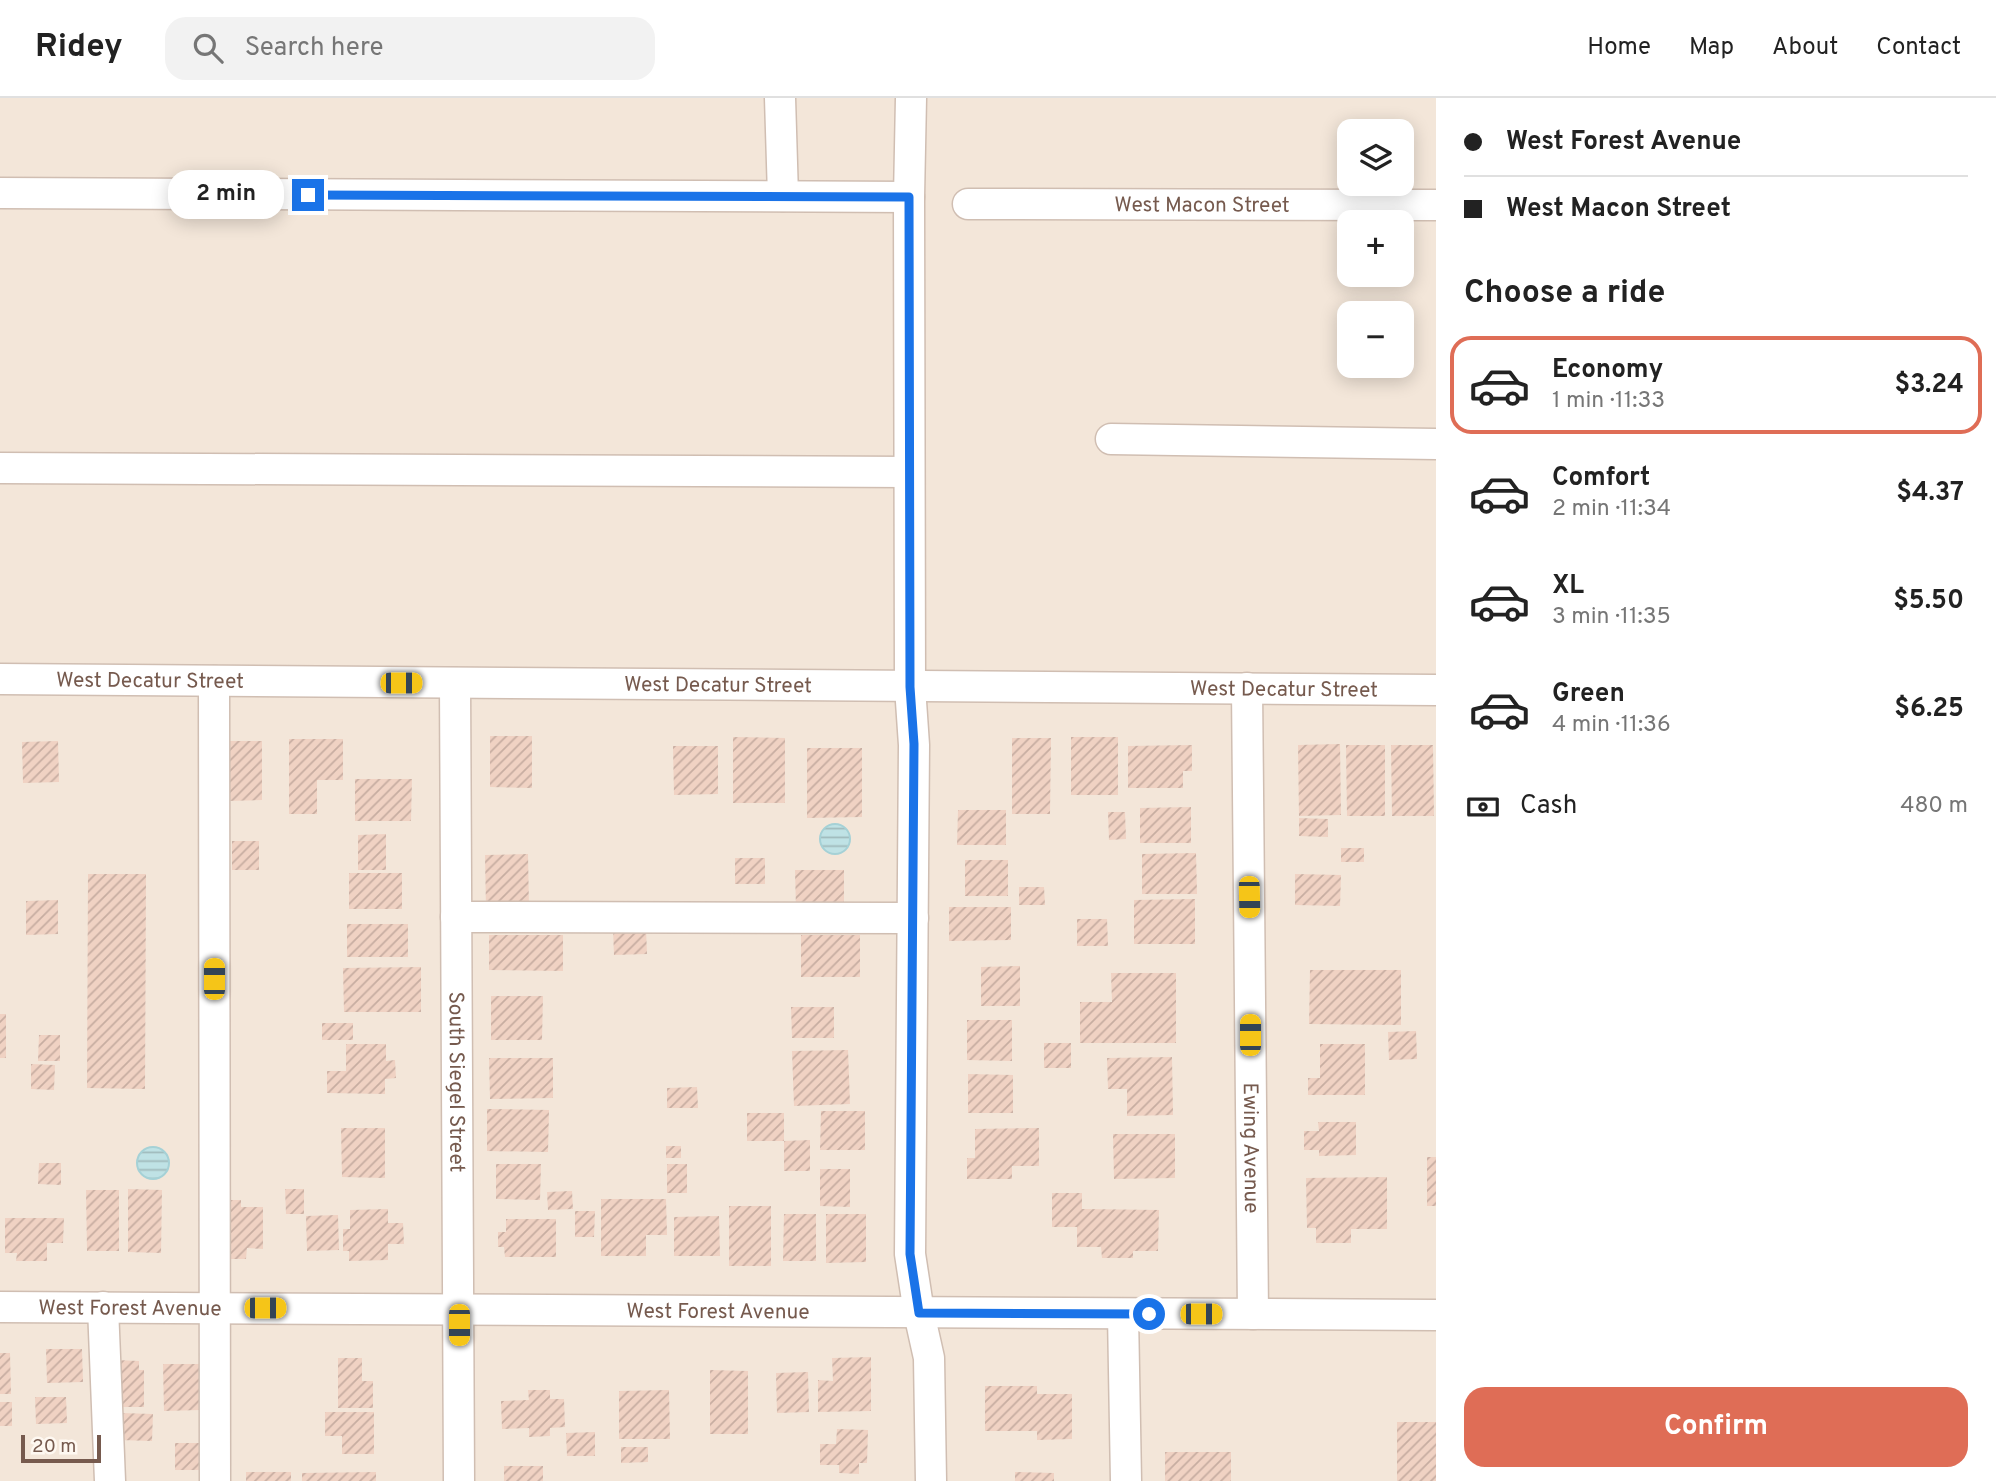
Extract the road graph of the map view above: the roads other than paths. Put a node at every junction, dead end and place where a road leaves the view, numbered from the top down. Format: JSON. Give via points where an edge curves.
{"nodes":[{"id":1,"x":780,"y":98,"type":"edge"},
{"id":2,"x":911,"y":98,"type":"edge"},
{"id":3,"x":0,"y":194,"type":"edge"},
{"id":4,"x":783,"y":196,"type":"junction"},
{"id":5,"x":909,"y":197,"type":"junction"},
{"id":6,"x":968,"y":204,"type":"dead end"},
{"id":7,"x":1436,"y":205,"type":"edge"},
{"id":8,"x":1111,"y":439,"type":"dead end"},
{"id":9,"x":1436,"y":444,"type":"edge"},
{"id":10,"x":0,"y":468,"type":"edge"},
{"id":11,"x":909,"y":471,"type":"junction"},
{"id":12,"x":0,"y":679,"type":"edge"},
{"id":13,"x":214,"y":681,"type":"junction"},
{"id":14,"x":455,"y":683,"type":"junction"},
{"id":15,"x":910,"y":687,"type":"junction"},
{"id":16,"x":1247,"y":688,"type":"junction"},
{"id":17,"x":1436,"y":690,"type":"edge"},
{"id":18,"x":457,"y":917,"type":"junction"},
{"id":19,"x":913,"y":918,"type":"junction"},
{"id":20,"x":0,"y":1307,"type":"edge"},
{"id":21,"x":103,"y":1307,"type":"junction"},
{"id":22,"x":214,"y":1307,"type":"junction"},
{"id":23,"x":459,"y":1309,"type":"junction"},
{"id":24,"x":919,"y":1313,"type":"junction"},
{"id":25,"x":1123,"y":1314,"type":"junction"},
{"id":26,"x":1253,"y":1314,"type":"junction"},
{"id":27,"x":1436,"y":1315,"type":"edge"},
{"id":28,"x":110,"y":1481,"type":"edge"},
{"id":29,"x":215,"y":1481,"type":"edge"},
{"id":30,"x":459,"y":1481,"type":"edge"},
{"id":31,"x":931,"y":1481,"type":"edge"},
{"id":32,"x":1126,"y":1481,"type":"edge"}],
"edges":[{"from":1,"to":4,"type":"street"},
{"from":2,"to":5,"type":"street"},
{"from":3,"to":4,"type":"street"},
{"from":4,"to":5,"type":"street"},
{"from":5,"to":11,"type":"street"},
{"from":6,"to":7,"type":"street","name":"West Macon Street"},
{"from":8,"to":9,"type":"street"},
{"from":10,"to":11,"type":"street"},
{"from":11,"to":15,"type":"street"},
{"from":12,"to":13,"type":"street","name":"West Decatur Street"},
{"from":13,"to":14,"type":"street","name":"West Decatur Street"},
{"from":13,"to":22,"type":"street"},
{"from":14,"to":15,"type":"street","name":"West Decatur Street"},
{"from":14,"to":18,"type":"street","name":"South Siegel Street"},
{"from":15,"to":16,"type":"street","name":"West Decatur Street"},
{"from":15,"to":19,"type":"street"},
{"from":16,"to":17,"type":"street","name":"West Decatur Street"},
{"from":16,"to":26,"type":"street","name":"Ewing Avenue"},
{"from":18,"to":19,"type":"street"},
{"from":18,"to":23,"type":"street","name":"South Siegel Street"},
{"from":19,"to":24,"type":"street","via":[[910,1254]]},
{"from":20,"to":21,"type":"street","name":"West Forest Avenue"},
{"from":21,"to":22,"type":"street","name":"West Forest Avenue"},
{"from":21,"to":28,"type":"street"},
{"from":22,"to":23,"type":"street","name":"West Forest Avenue"},
{"from":22,"to":29,"type":"street"},
{"from":23,"to":24,"type":"street","name":"West Forest Avenue"},
{"from":23,"to":30,"type":"street","name":"South Siegel Street"},
{"from":24,"to":25,"type":"street","name":"West Forest Avenue"},
{"from":24,"to":31,"type":"street","via":[[929,1358]]},
{"from":25,"to":26,"type":"street","name":"West Forest Avenue"},
{"from":25,"to":32,"type":"street"},
{"from":26,"to":27,"type":"street","name":"West Forest Avenue"}]}
